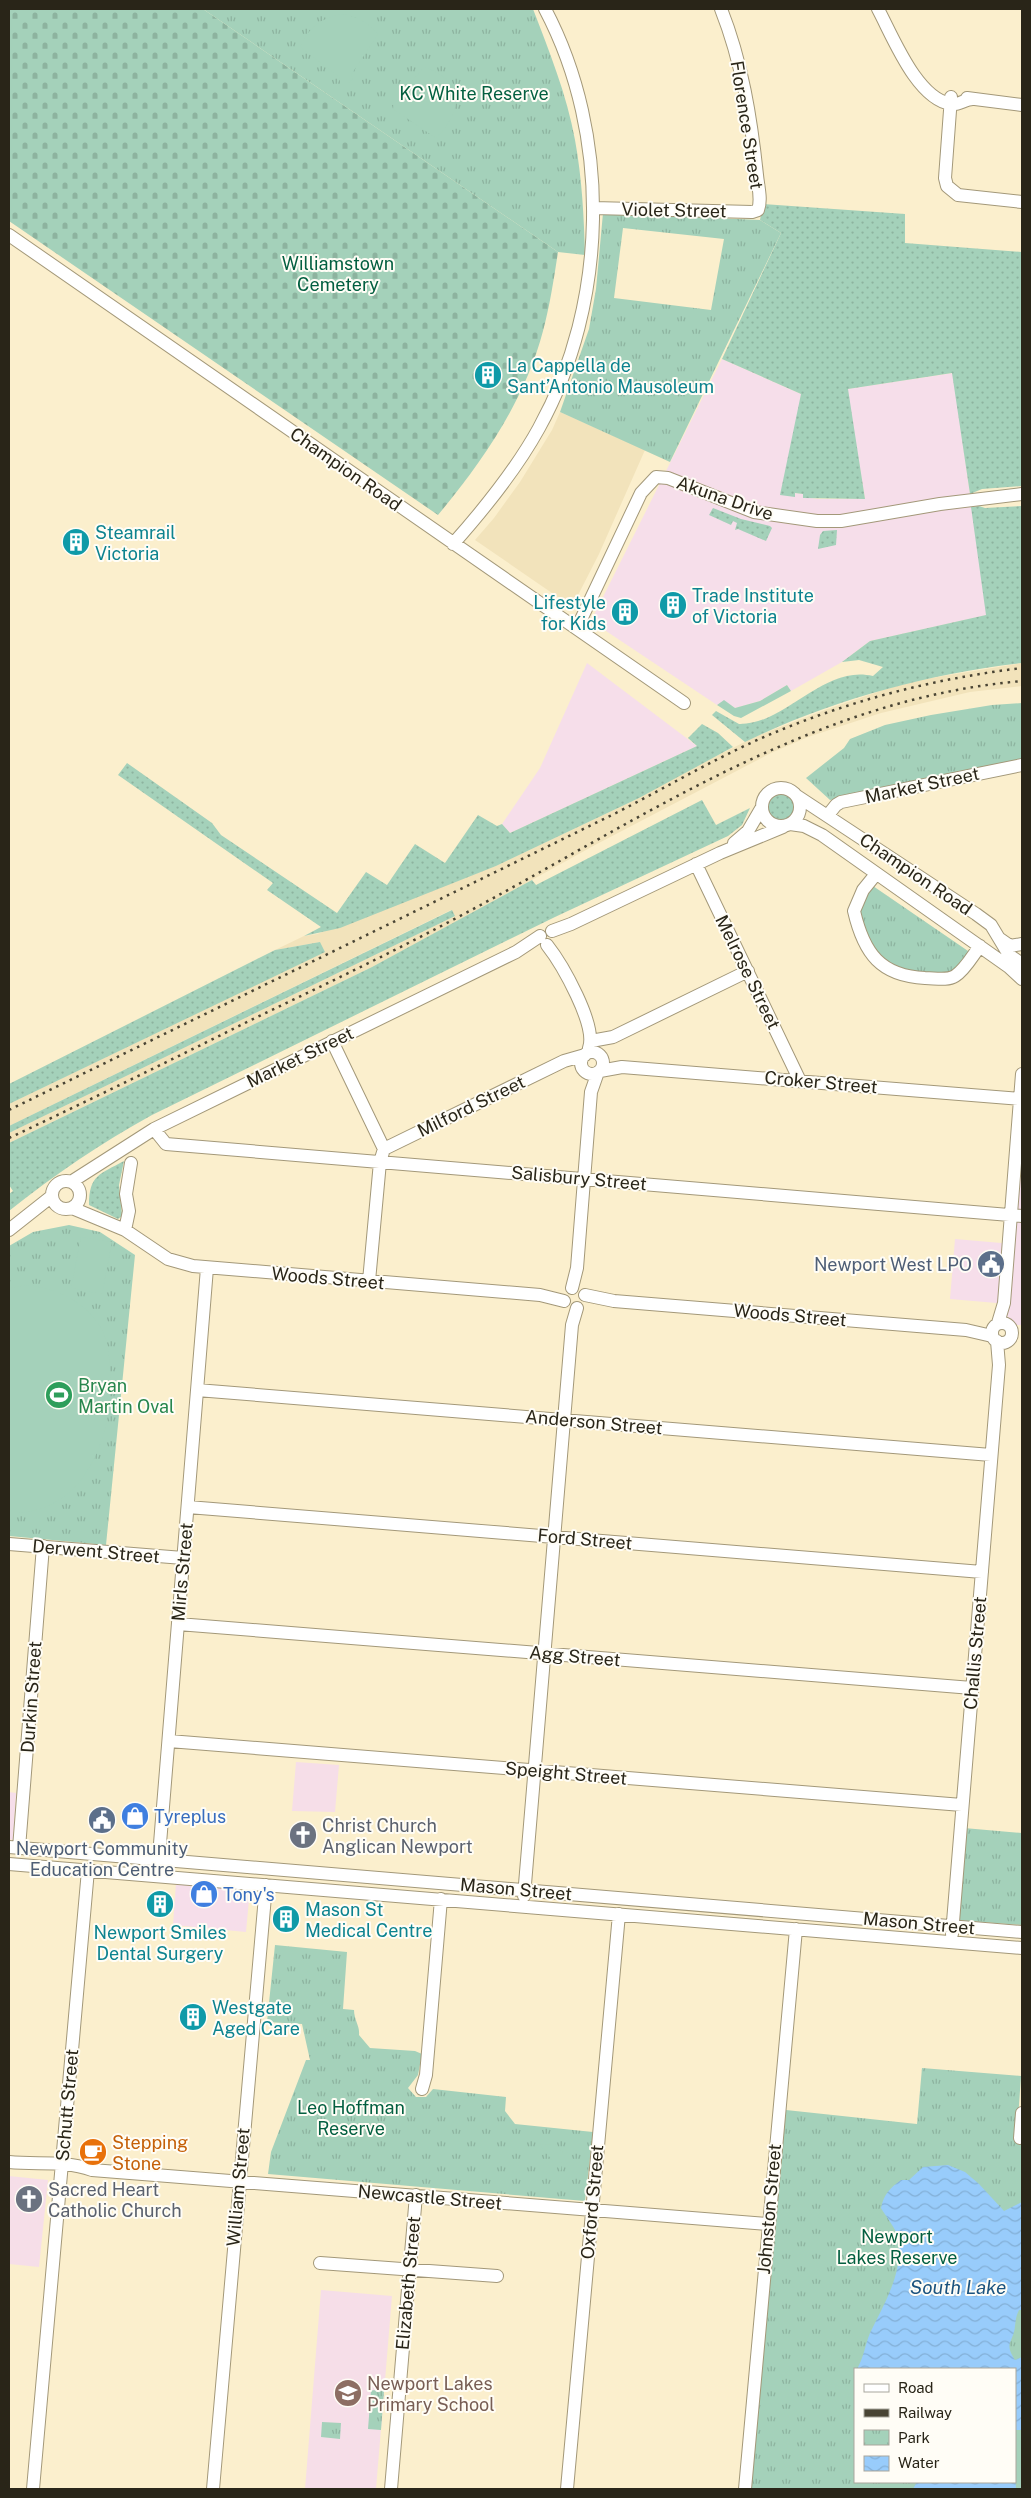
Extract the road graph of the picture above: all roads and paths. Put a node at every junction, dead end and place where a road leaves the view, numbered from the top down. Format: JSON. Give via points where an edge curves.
{"nodes":[{"id":1,"x":545,"y":9,"type":"edge"},
{"id":2,"x":721,"y":9,"type":"edge"},
{"id":3,"x":878,"y":9,"type":"edge"},
{"id":4,"x":951,"y":101,"type":"junction"},
{"id":5,"x":1022,"y":105,"type":"edge"},
{"id":6,"x":1022,"y":202,"type":"edge"},
{"id":7,"x":594,"y":208,"type":"junction"},
{"id":8,"x":755,"y":212,"type":"joint"},
{"id":9,"x":9,"y":235,"type":"edge"},
{"id":10,"x":1022,"y":494,"type":"edge"},
{"id":11,"x":454,"y":544,"type":"junction"},
{"id":12,"x":578,"y":628,"type":"junction"},
{"id":13,"x":684,"y":703,"type":"dead end"},
{"id":14,"x":1022,"y":764,"type":"edge"},
{"id":15,"x":797,"y":796,"type":"junction"},
{"id":16,"x":762,"y":806,"type":"junction"},
{"id":17,"x":828,"y":815,"type":"junction"},
{"id":18,"x":787,"y":825,"type":"junction"},
{"id":19,"x":720,"y":853,"type":"junction"},
{"id":20,"x":696,"y":864,"type":"junction"},
{"id":21,"x":876,"y":874,"type":"junction"},
{"id":22,"x":548,"y":939,"type":"junction"},
{"id":23,"x":1000,"y":940,"type":"junction"},
{"id":24,"x":1022,"y":944,"type":"edge"},
{"id":25,"x":980,"y":946,"type":"junction"},
{"id":26,"x":1022,"y":964,"type":"edge"},
{"id":27,"x":748,"y":971,"type":"junction"},
{"id":28,"x":1022,"y":972,"type":"edge"},
{"id":29,"x":1022,"y":980,"type":"edge"},
{"id":30,"x":332,"y":1041,"type":"junction"},
{"id":31,"x":595,"y":1041,"type":"junction"},
{"id":32,"x":585,"y":1055,"type":"junction"},
{"id":33,"x":558,"y":1064,"type":"junction"},
{"id":34,"x":600,"y":1064,"type":"junction"},
{"id":35,"x":583,"y":1069,"type":"junction"},
{"id":36,"x":1022,"y":1074,"type":"edge"},
{"id":37,"x":800,"y":1081,"type":"junction"},
{"id":38,"x":591,"y":1092,"type":"junction"},
{"id":39,"x":1021,"y":1101,"type":"edge"},
{"id":40,"x":154,"y":1129,"type":"junction"},
{"id":41,"x":384,"y":1149,"type":"junction"},
{"id":42,"x":380,"y":1162,"type":"junction"},
{"id":43,"x":131,"y":1163,"type":"dead end"},
{"id":44,"x":583,"y":1178,"type":"junction"},
{"id":45,"x":52,"y":1196,"type":"junction"},
{"id":46,"x":72,"y":1197,"type":"junction"},
{"id":47,"x":1017,"y":1216,"type":"edge"},
{"id":48,"x":21,"y":1222,"type":"junction"},
{"id":49,"x":9,"y":1230,"type":"edge"},
{"id":50,"x":125,"y":1230,"type":"junction"},
{"id":51,"x":207,"y":1268,"type":"junction"},
{"id":52,"x":369,"y":1282,"type":"junction"},
{"id":53,"x":574,"y":1298,"type":"junction"},
{"id":54,"x":1006,"y":1333,"type":"edge"},
{"id":55,"x":197,"y":1390,"type":"junction"},
{"id":56,"x":564,"y":1420,"type":"junction"},
{"id":57,"x":991,"y":1454,"type":"junction"},
{"id":58,"x":188,"y":1507,"type":"junction"},
{"id":59,"x":554,"y":1537,"type":"junction"},
{"id":60,"x":9,"y":1544,"type":"edge"},
{"id":61,"x":43,"y":1546,"type":"junction"},
{"id":62,"x":184,"y":1558,"type":"junction"},
{"id":63,"x":982,"y":1572,"type":"junction"},
{"id":64,"x":178,"y":1624,"type":"junction"},
{"id":65,"x":545,"y":1654,"type":"junction"},
{"id":66,"x":972,"y":1688,"type":"junction"},
{"id":67,"x":169,"y":1741,"type":"junction"},
{"id":68,"x":535,"y":1770,"type":"junction"},
{"id":69,"x":962,"y":1805,"type":"junction"},
{"id":70,"x":14,"y":1848,"type":"edge"},
{"id":71,"x":159,"y":1860,"type":"junction"},
{"id":72,"x":9,"y":1864,"type":"edge"},
{"id":73,"x":88,"y":1870,"type":"junction"},
{"id":74,"x":158,"y":1876,"type":"junction"},
{"id":75,"x":266,"y":1884,"type":"junction"},
{"id":76,"x":525,"y":1890,"type":"junction"},
{"id":77,"x":441,"y":1899,"type":"junction"},
{"id":78,"x":523,"y":1906,"type":"junction"},
{"id":79,"x":619,"y":1914,"type":"junction"},
{"id":80,"x":953,"y":1926,"type":"junction"},
{"id":81,"x":796,"y":1929,"type":"junction"},
{"id":82,"x":1022,"y":1932,"type":"edge"},
{"id":83,"x":951,"y":1941,"type":"junction"},
{"id":84,"x":1022,"y":1948,"type":"edge"},
{"id":85,"x":422,"y":2089,"type":"dead end"},
{"id":86,"x":1022,"y":2113,"type":"edge"},
{"id":87,"x":1020,"y":2138,"type":"dead end"},
{"id":88,"x":9,"y":2162,"type":"edge"},
{"id":89,"x":62,"y":2167,"type":"junction"},
{"id":90,"x":239,"y":2181,"type":"junction"},
{"id":91,"x":416,"y":2196,"type":"junction"},
{"id":92,"x":591,"y":2210,"type":"junction"},
{"id":93,"x":768,"y":2224,"type":"junction"},
{"id":94,"x":320,"y":2263,"type":"dead end"},
{"id":95,"x":410,"y":2269,"type":"junction"},
{"id":96,"x":496,"y":2276,"type":"dead end"},
{"id":97,"x":33,"y":2489,"type":"edge"},
{"id":98,"x":213,"y":2489,"type":"edge"},
{"id":99,"x":391,"y":2489,"type":"edge"},
{"id":100,"x":566,"y":2489,"type":"edge"},
{"id":101,"x":745,"y":2489,"type":"edge"}],
"edges":[{"from":1,"to":7,"type":"street","via":[[580,107]]},
{"from":2,"to":8,"type":"street","name":"Florence Street","via":[[742,73],[759,204]]},
{"from":3,"to":4,"type":"street","via":[[915,78],[929,95]]},
{"from":4,"to":5,"type":"street","via":[[959,96]]},
{"from":4,"to":6,"type":"street","via":[[945,178],[948,188],[958,195]]},
{"from":7,"to":8,"type":"street","name":"Violet Street"},
{"from":7,"to":11,"type":"street","via":[[588,285],[565,372],[539,429],[505,482]]},
{"from":9,"to":11,"type":"street","name":"Champion Road"},
{"from":10,"to":12,"type":"street","name":"Akuna Drive","via":[[841,521],[817,521],[754,512],[668,478],[656,477],[641,493]]},
{"from":11,"to":12,"type":"street","name":"Champion Road"},
{"from":12,"to":13,"type":"street","name":"Champion Road"},
{"from":14,"to":17,"type":"street","name":"Market Street","via":[[844,801]]},
{"from":15,"to":16,"type":"street","via":[[789,790],[775,789],[766,795]]},
{"from":15,"to":17,"type":"street","name":"Champion Road"},
{"from":15,"to":18,"type":"street","via":[[800,812]]},
{"from":16,"to":18,"type":"street","via":[[767,820],[774,825]]},
{"from":16,"to":19,"type":"street","name":"Market Street","via":[[745,835]]},
{"from":17,"to":23,"type":"street","name":"Champion Road","via":[[976,914],[990,925]]},
{"from":18,"to":19,"type":"street","name":"Market Street"},
{"from":18,"to":21,"type":"street","name":"Champion Road","via":[[804,826],[817,832]]},
{"from":19,"to":20,"type":"street","name":"Market Street"},
{"from":20,"to":22,"type":"street","name":"Market Street","via":[[571,924]]},
{"from":20,"to":27,"type":"street","name":"Melrose Street"},
{"from":21,"to":25,"type":"street","name":"Champion Road"},
{"from":21,"to":25,"type":"street","via":[[863,890],[854,912],[870,953],[881,965],[901,976],[948,979],[958,974]]},
{"from":22,"to":30,"type":"street","name":"Market Street"},
{"from":22,"to":31,"type":"street","via":[[587,1020],[595,1030]]},
{"from":23,"to":24,"type":"street","via":[[1010,946]]},
{"from":23,"to":26,"type":"street","name":"Champion Road","via":[[1007,952]]},
{"from":25,"to":29,"type":"street","name":"Champion Road"},
{"from":27,"to":31,"type":"street","via":[[620,1034]]},
{"from":27,"to":37,"type":"street","name":"Melrose Street"},
{"from":28,"to":29,"type":"street"},
{"from":30,"to":40,"type":"street","name":"Market Street"},
{"from":30,"to":41,"type":"street"},
{"from":31,"to":32,"type":"street"},
{"from":31,"to":34,"type":"street"},
{"from":32,"to":33,"type":"street","name":"Milford Street"},
{"from":32,"to":34,"type":"street","via":[[594,1053]]},
{"from":32,"to":35,"type":"street","via":[[581,1061]]},
{"from":33,"to":35,"type":"street","via":[[573,1064]]},
{"from":33,"to":41,"type":"street","name":"Milford Street"},
{"from":34,"to":35,"type":"street","via":[[591,1074]]},
{"from":34,"to":37,"type":"street","name":"Croker Street"},
{"from":34,"to":38,"type":"street"},
{"from":35,"to":38,"type":"street"},
{"from":36,"to":39,"type":"street","name":"Challis Street"},
{"from":37,"to":39,"type":"street","name":"Croker Street"},
{"from":38,"to":44,"type":"street"},
{"from":39,"to":47,"type":"street","name":"Challis Street"},
{"from":40,"to":42,"type":"street","name":"Salisbury Street","via":[[166,1144]]},
{"from":40,"to":46,"type":"street","name":"Market Street","via":[[99,1162]]},
{"from":41,"to":42,"type":"street"},
{"from":42,"to":44,"type":"street","name":"Salisbury Street"},
{"from":42,"to":52,"type":"street"},
{"from":43,"to":50,"type":"street"},
{"from":44,"to":47,"type":"street","name":"Salisbury Street"},
{"from":44,"to":53,"type":"street"},
{"from":45,"to":46,"type":"street","name":"Woods Street"},
{"from":45,"to":46,"type":"street","name":"Market Street","via":[[57,1184]]},
{"from":45,"to":48,"type":"street","name":"Market Street"},
{"from":46,"to":48,"type":"street","name":"Market Street"},
{"from":46,"to":50,"type":"street","name":"Woods Street","via":[[95,1217]]},
{"from":47,"to":54,"type":"street","name":"Challis Street","via":[[1004,1303]]},
{"from":48,"to":49,"type":"street","name":"Market Street"},
{"from":50,"to":51,"type":"street","name":"Woods Street","via":[[168,1259]]},
{"from":51,"to":52,"type":"street","name":"Woods Street"},
{"from":51,"to":55,"type":"street","name":"Mirls Street"},
{"from":52,"to":53,"type":"street","name":"Woods Street"},
{"from":53,"to":54,"type":"street","name":"Woods Street"},
{"from":53,"to":56,"type":"street"},
{"from":54,"to":57,"type":"street","name":"Challis Street","via":[[999,1365]]},
{"from":55,"to":56,"type":"street","name":"Anderson Street"},
{"from":55,"to":58,"type":"street","name":"Mirls Street"},
{"from":56,"to":57,"type":"street","name":"Anderson Street"},
{"from":56,"to":59,"type":"street"},
{"from":57,"to":63,"type":"street","name":"Challis Street"},
{"from":58,"to":59,"type":"street","name":"Ford Street"},
{"from":58,"to":62,"type":"street","name":"Mirls Street"},
{"from":59,"to":63,"type":"street","name":"Ford Street"},
{"from":59,"to":65,"type":"street"},
{"from":60,"to":61,"type":"street","name":"Derwent Street"},
{"from":61,"to":62,"type":"street","name":"Derwent Street"},
{"from":61,"to":70,"type":"street","name":"Durkin Street"},
{"from":62,"to":64,"type":"street","name":"Mirls Street"},
{"from":63,"to":66,"type":"street","name":"Challis Street"},
{"from":64,"to":65,"type":"street","name":"Agg Street"},
{"from":64,"to":67,"type":"street","name":"Mirls Street"},
{"from":65,"to":66,"type":"street","name":"Agg Street"},
{"from":65,"to":68,"type":"street"},
{"from":66,"to":69,"type":"street","name":"Challis Street"},
{"from":67,"to":68,"type":"street","name":"Speight Street"},
{"from":67,"to":71,"type":"street","name":"Mirls Street"},
{"from":68,"to":69,"type":"street","name":"Speight Street"},
{"from":68,"to":76,"type":"street"},
{"from":69,"to":80,"type":"street","name":"Challis Street"},
{"from":70,"to":71,"type":"street","name":"Mason Street"},
{"from":71,"to":74,"type":"street","name":"Mirls Street"},
{"from":71,"to":76,"type":"street","name":"Mason Street"},
{"from":72,"to":73,"type":"street","name":"Mason Street"},
{"from":73,"to":74,"type":"street","name":"Mason Street"},
{"from":73,"to":89,"type":"street","name":"Schutt Street"},
{"from":74,"to":75,"type":"street","name":"Mason Street"},
{"from":75,"to":77,"type":"street","name":"Mason Street"},
{"from":75,"to":90,"type":"street","name":"William Street"},
{"from":76,"to":78,"type":"street"},
{"from":76,"to":80,"type":"street","name":"Mason Street"},
{"from":77,"to":78,"type":"street","name":"Mason Street"},
{"from":77,"to":85,"type":"street","via":[[426,2075]]},
{"from":78,"to":79,"type":"street","name":"Mason Street"},
{"from":79,"to":81,"type":"street","name":"Mason Street"},
{"from":79,"to":92,"type":"street","name":"Oxford Street"},
{"from":80,"to":82,"type":"street","name":"Mason Street"},
{"from":80,"to":83,"type":"street","name":"Challis Street"},
{"from":81,"to":83,"type":"street","name":"Mason Street"},
{"from":81,"to":93,"type":"street","name":"Johnston Street"},
{"from":83,"to":84,"type":"street","name":"Mason Street"},
{"from":86,"to":87,"type":"street"},
{"from":88,"to":89,"type":"street","name":"Newcastle Street"},
{"from":89,"to":90,"type":"street","name":"Newcastle Street","via":[[75,2173],[92,2170]]},
{"from":89,"to":97,"type":"street","name":"Schutt Street"},
{"from":90,"to":91,"type":"street","name":"Newcastle Street"},
{"from":90,"to":98,"type":"street","name":"William Street"},
{"from":91,"to":92,"type":"street","name":"Newcastle Street"},
{"from":91,"to":95,"type":"street","name":"Elizabeth Street"},
{"from":92,"to":93,"type":"street","name":"Newcastle Street"},
{"from":92,"to":100,"type":"street","name":"Oxford Street"},
{"from":93,"to":101,"type":"street","name":"Johnston Street"},
{"from":94,"to":95,"type":"street"},
{"from":95,"to":96,"type":"street"},
{"from":95,"to":99,"type":"street","name":"Elizabeth Street"}]}
